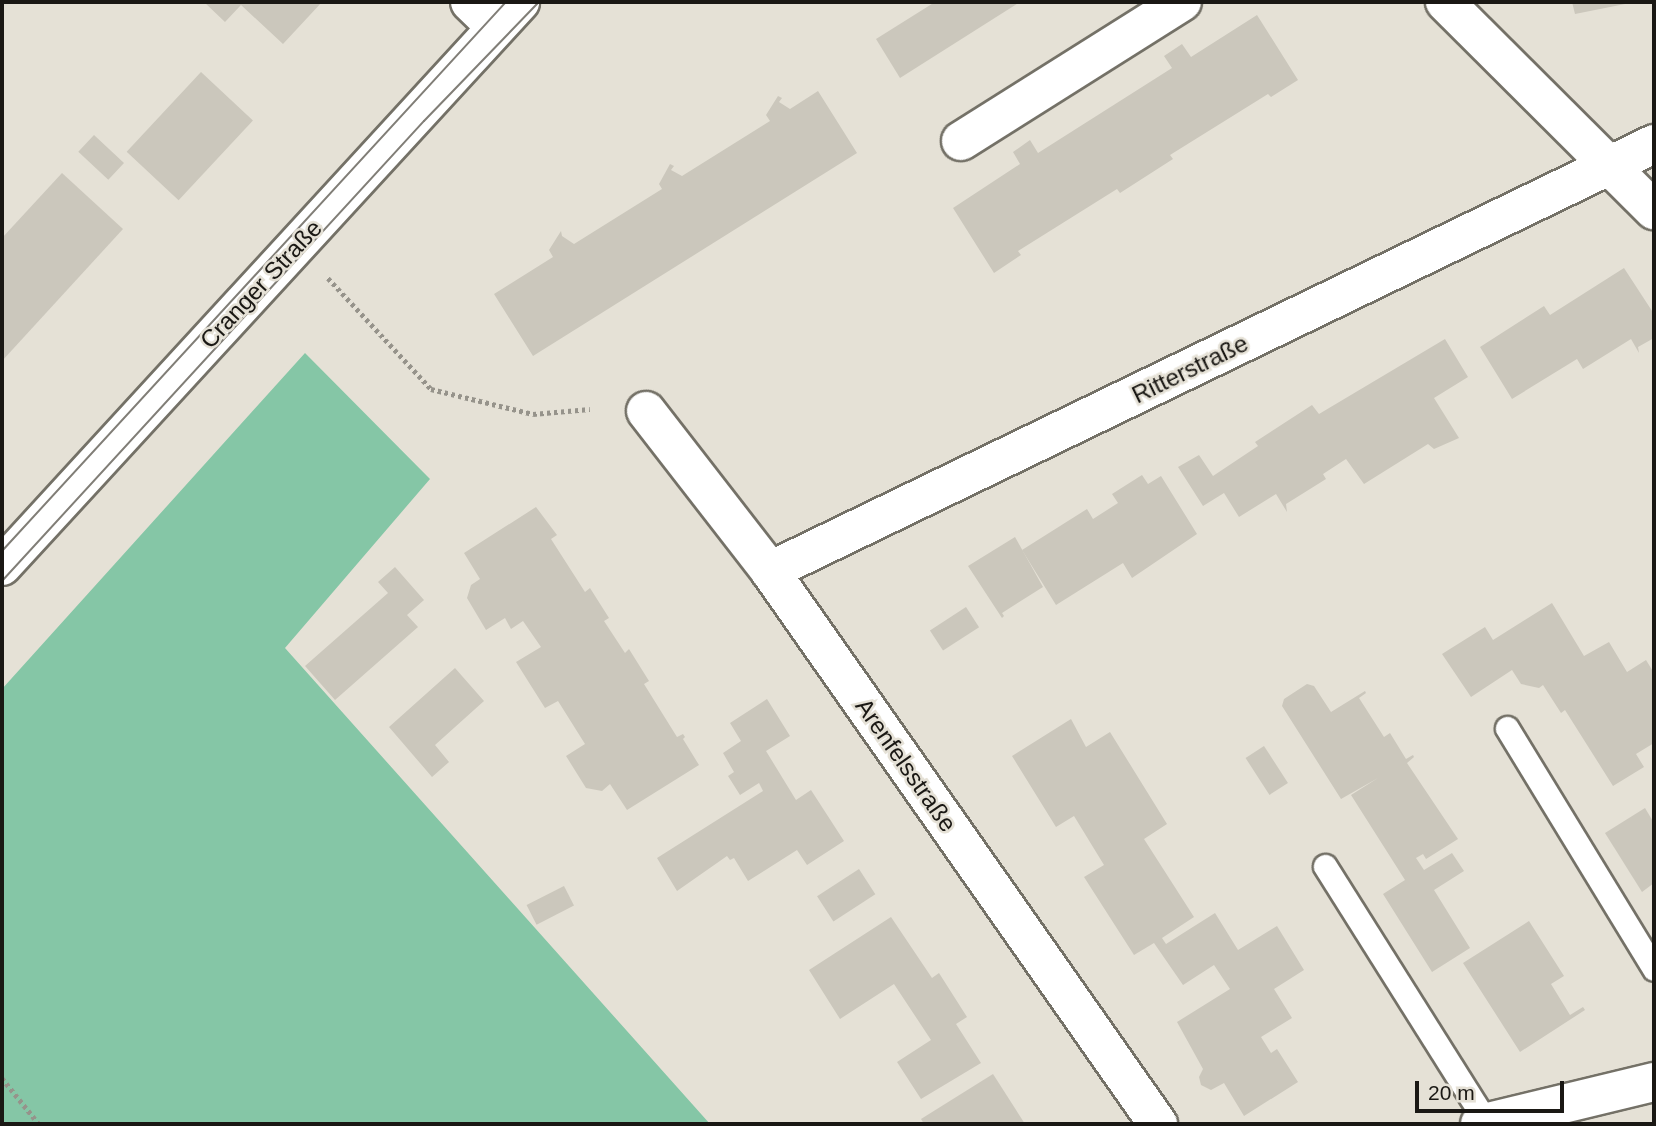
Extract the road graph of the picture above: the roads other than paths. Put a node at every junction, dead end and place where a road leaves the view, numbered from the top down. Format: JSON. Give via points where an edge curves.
{"nodes":[{"id":1,"x":1182,"y":2,"type":"edge"},
{"id":2,"x":1453,"y":4,"type":"edge"},
{"id":3,"x":495,"y":10,"type":"edge"},
{"id":4,"x":961,"y":141,"type":"dead end"},
{"id":5,"x":1654,"y":144,"type":"edge"},
{"id":6,"x":1609,"y":167,"type":"junction"},
{"id":7,"x":1654,"y":210,"type":"edge"},
{"id":8,"x":646,"y":411,"type":"dead end"},
{"id":9,"x":2,"y":566,"type":"edge"},
{"id":10,"x":770,"y":571,"type":"junction"},
{"id":11,"x":1507,"y":728,"type":"dead end"},
{"id":12,"x":1325,"y":866,"type":"dead end"},
{"id":13,"x":1654,"y":970,"type":"edge"},
{"id":14,"x":1654,"y":1082,"type":"edge"},
{"id":15,"x":1499,"y":1122,"type":"edge"},
{"id":16,"x":1158,"y":1124,"type":"edge"}],
"edges":[{"from":1,"to":4,"type":"street"},
{"from":2,"to":6,"type":"street"},
{"from":3,"to":9,"type":"street","name":"Cranger Straße","via":[[297,246]]},
{"from":5,"to":6,"type":"street","name":"Ritterstraße"},
{"from":6,"to":7,"type":"street"},
{"from":6,"to":10,"type":"street","name":"Ritterstraße"},
{"from":8,"to":10,"type":"street","name":"Arenfelsstraße"},
{"from":10,"to":16,"type":"street","name":"Arenfelsstraße"},
{"from":11,"to":13,"type":"lane"},
{"from":12,"to":15,"type":"lane"},
{"from":14,"to":15,"type":"street"}]}
